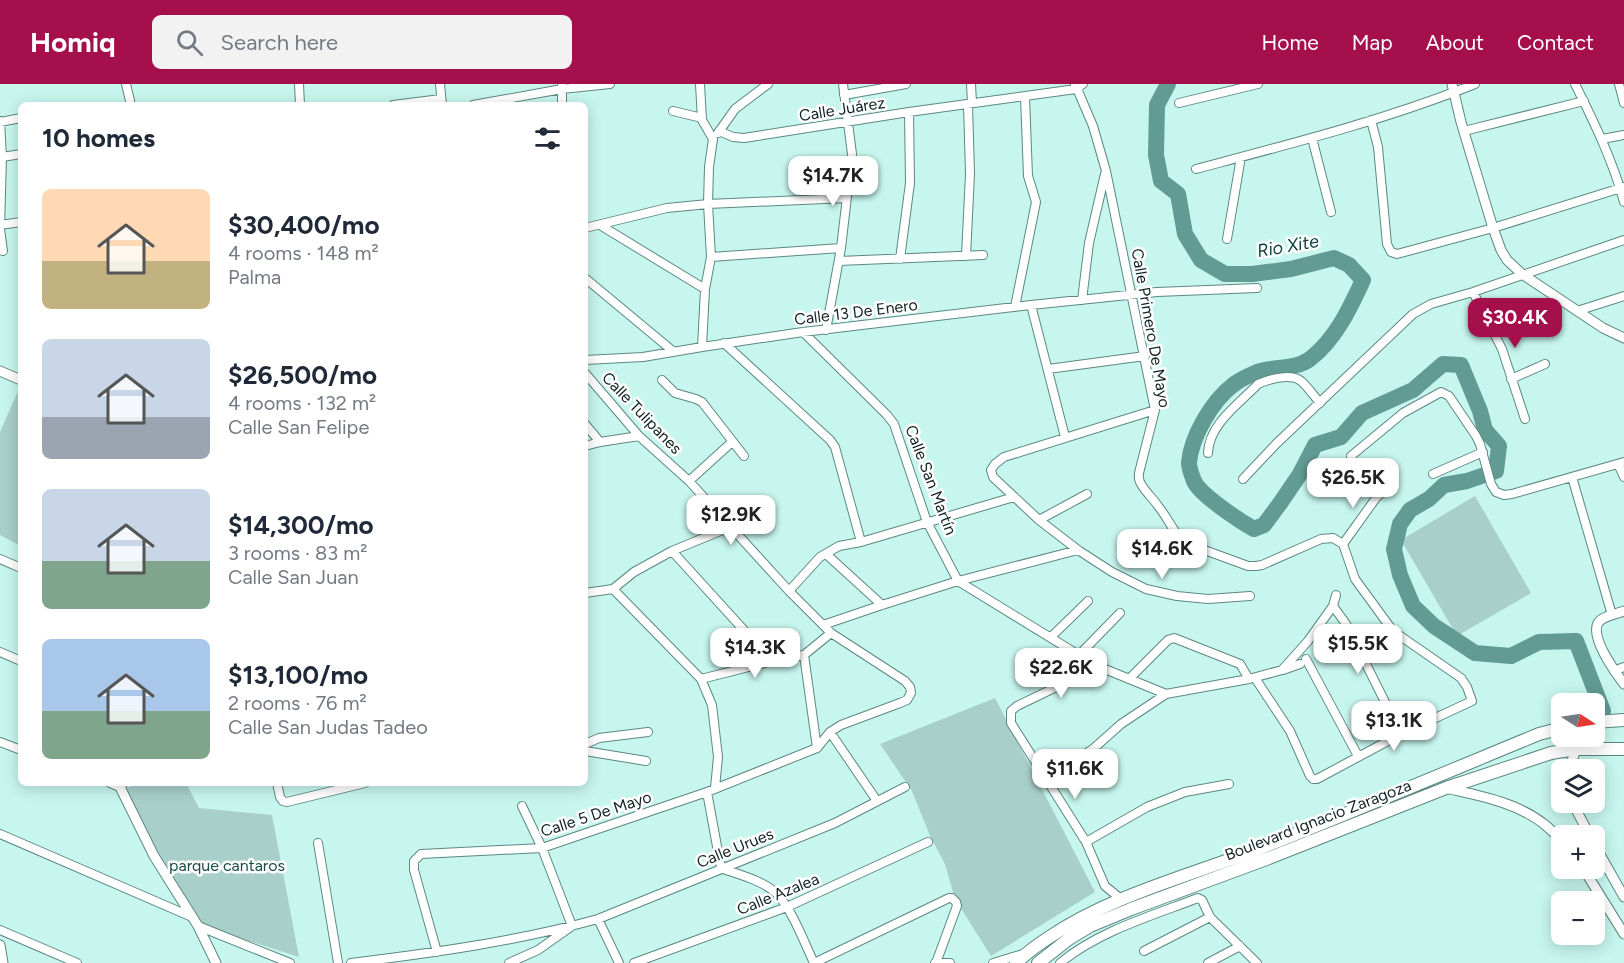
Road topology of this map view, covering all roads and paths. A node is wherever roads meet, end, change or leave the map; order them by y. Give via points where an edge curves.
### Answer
1 (126, 84) edge
2 (299, 84) edge
3 (440, 84) edge
4 (610, 84) edge
5 (700, 84) edge
6 (768, 84) edge
7 (843, 84) edge
8 (906, 84) edge
9 (971, 84) edge
10 (1258, 84) edge
11 (1475, 84) edge
12 (1575, 84) edge
13 (1619, 84) edge
14 (1078, 86) edge
15 (562, 87) edge
16 (1453, 88) edge
17 (844, 96) junction
18 (1025, 97) junction
19 (1584, 101) junction
20 (130, 102) edge
21 (300, 102) edge
22 (441, 102) edge
23 (488, 102) edge
24 (970, 103) junction
25 (1179, 103) dead end
26 (1624, 103) edge
27 (673, 111) dead end
28 (909, 112) junction
29 (18, 118) edge
30 (702, 118) junction
31 (1371, 120) junction
32 (0, 121) edge
33 (848, 121) junction
34 (719, 131) junction
35 (1464, 132) junction
36 (1624, 135) edge
37 (1311, 138) junction
38 (713, 139) junction
39 (1602, 139) junction
40 (18, 154) edge
41 (2, 157) junction
42 (1241, 157) junction
43 (1196, 169) dead end
44 (1106, 171) junction
45 (1622, 188) edge
46 (847, 198) junction
47 (1624, 202) edge
48 (708, 204) junction
49 (1331, 212) dead end
50 (18, 222) edge
51 (1, 225) edge
52 (600, 225) junction
53 (588, 227) edge
54 (1493, 228) junction
55 (1227, 239) dead end
56 (1624, 240) edge
57 (841, 248) junction
58 (3, 251) dead end
59 (983, 255) dead end
60 (966, 256) junction
61 (711, 257) junction
62 (900, 259) junction
63 (838, 261) junction
64 (1522, 274) junction
65 (588, 280) edge
66 (1257, 288) dead end
67 (705, 289) junction
68 (1473, 292) junction
69 (1132, 294) junction
70 (1624, 296) edge
71 (1082, 300) junction
72 (1031, 305) junction
73 (1016, 307) junction
74 (1577, 311) junction
75 (826, 330) junction
76 (803, 332) junction
77 (1624, 338) edge
78 (724, 343) junction
79 (702, 346) junction
80 (674, 352) junction
81 (1146, 356) junction
82 (588, 360) edge
83 (1545, 364) dead end
84 (1048, 369) junction
85 (0, 371) edge
86 (588, 376) edge
87 (18, 379) edge
88 (1511, 379) junction
89 (662, 380) dead end
90 (1320, 403) junction
91 (1155, 410) junction
92 (1525, 419) dead end
93 (588, 428) edge
94 (639, 436) junction
95 (1065, 437) junction
96 (732, 441) junction
97 (600, 442) junction
98 (588, 445) edge
99 (1483, 452) junction
100 (1208, 453) dead end
101 (744, 456) dead end
102 (1351, 456) dead end
103 (1621, 463) edge
104 (1433, 474) dead end
105 (1572, 477) junction
106 (1624, 477) edge
107 (1244, 479) dead end
108 (689, 481) junction
109 (1383, 491) dead end
110 (1087, 494) dead end
111 (1014, 497) junction
112 (1039, 520) junction
113 (927, 522) junction
114 (730, 526) junction
115 (861, 542) junction
116 (1343, 544) junction
117 (1078, 550) junction
118 (672, 551) junction
119 (826, 554) junction
120 (0, 558) edge
121 (18, 567) edge
122 (958, 581) junction
123 (613, 589) junction
124 (789, 591) junction
125 (588, 593) edge
126 (1336, 595) dead end
127 (1250, 596) dead end
128 (1088, 601) dead end
129 (882, 604) junction
130 (1333, 606) junction
131 (1624, 611) edge
132 (1120, 613) dead end
133 (1612, 615) junction
134 (823, 625) junction
135 (831, 633) junction
136 (1050, 637) junction
137 (0, 652) edge
138 (1079, 655) junction
139 (804, 656) junction
140 (18, 660) edge
141 (772, 661) junction
142 (1095, 665) junction
143 (1624, 668) edge
144 (1282, 670) junction
145 (1614, 671) junction
146 (1130, 678) junction
147 (701, 679) junction
148 (1252, 679) junction
149 (1624, 684) edge
150 (1166, 694) junction
151 (1624, 720) edge
152 (1605, 721) edge
153 (1551, 731) edge
154 (648, 732) dead end
155 (830, 732) junction
156 (1401, 734) junction
157 (0, 742) edge
158 (588, 743) edge
159 (817, 748) junction
160 (18, 749) edge
161 (1576, 749) junction
162 (1624, 749) edge
163 (588, 751) edge
164 (1358, 756) junction
165 (1573, 759) edge
166 (646, 761) dead end
167 (1047, 778) junction
168 (1229, 784) dead end
169 (121, 786) edge
170 (278, 786) edge
171 (353, 786) edge
172 (905, 787) dead end
173 (1446, 788) junction
174 (711, 790) junction
175 (877, 801) junction
176 (522, 806) dead end
177 (1551, 830) edge
178 (0, 834) edge
179 (928, 842) dead end
180 (1086, 842) junction
181 (318, 843) dead end
182 (542, 848) junction
183 (1605, 863) edge
184 (721, 868) junction
185 (1589, 879) edge
186 (1624, 897) edge
187 (1121, 899) junction
188 (787, 907) junction
189 (192, 917) junction
190 (1210, 917) junction
191 (598, 919) junction
192 (198, 926) junction
193 (572, 926) junction
194 (0, 930) edge
195 (1624, 934) edge
196 (0, 945) edge
197 (1240, 946) junction
198 (1143, 951) dead end
199 (437, 952) junction
200 (1025, 953) junction
201 (3, 963) edge
202 (77, 963) edge
203 (216, 963) edge
204 (290, 963) edge
205 (338, 963) edge
206 (351, 963) edge
207 (509, 963) edge
208 (619, 963) edge
209 (634, 963) edge
210 (814, 963) edge
211 (936, 963) edge
212 (950, 963) edge
213 (993, 963) edge
214 (1016, 963) edge
215 (1038, 963) edge
216 (1059, 963) edge
217 (1208, 963) edge
218 (1257, 963) edge

1 - 20 street
2 - 21 street
3 - 22 street
4 - 15 street
5 - 30 street
6 - 34 street via 735,109
7 - 17 street
8 - 17 street
9 - 24 street
10 - 25 street
11 - 16 street
12 - 19 street
13 - 26 street
14 - 18 street, Calle Juárez
14 - 44 street, Calle Primero De Mayo
15 - 23 street
16 - 31 street
16 - 35 street
17 - 33 street
18 - 24 street, Calle Juárez
18 - 73 street via 1028,176 1036,201
19 - 35 street
19 - 39 street
24 - 28 street, Calle Juárez
24 - 60 street
27 - 30 street
28 - 33 street, Calle Juárez
28 - 62 street via 910,183
29 - 32 street
30 - 38 street
31 - 37 street
31 - 54 street via 1391,252 1397,254
32 - 41 street
33 - 34 street, Calle Juárez via 744,138
33 - 46 street via 852,154
34 - 38 street
35 - 54 street
36 - 39 street
37 - 42 street
37 - 49 street
38 - 48 street
39 - 45 street
40 - 41 street
41 - 51 street
42 - 43 street
42 - 55 street
44 - 69 street, Calle Primero De Mayo
44 - 71 street via 1089,243
45 - 47 street
45 - 54 street
46 - 48 street
46 - 57 street
48 - 52 street via 658,210
48 - 61 street
50 - 51 street
51 - 58 street
52 - 53 street
52 - 67 street
54 - 64 street via 1507,260
56 - 64 street
57 - 61 street
57 - 63 street
59 - 60 street
60 - 62 street
61 - 67 street
62 - 63 street
63 - 75 street
64 - 68 street
64 - 74 street
65 - 80 street
66 - 69 street, Calle 13 De Enero
67 - 79 street
68 - 88 street via 1502,349
68 - 90 street via 1431,304 1413,314
69 - 71 street, Calle 13 De Enero
69 - 81 street, Calle Primero De Mayo
70 - 74 street
71 - 72 street, Calle 13 De Enero
72 - 73 street, Calle 13 De Enero
72 - 84 street
73 - 75 street, Calle 13 De Enero
74 - 77 street
75 - 76 street, Calle 13 De Enero
76 - 78 street, Calle 13 De Enero
76 - 113 street, Calle San Martín via 894,424
78 - 79 street, Calle 13 De Enero
78 - 115 street via 835,447
79 - 80 street, Calle 13 De Enero
80 - 82 street, Calle 13 De Enero
81 - 84 street
81 - 91 street, Calle Primero De Mayo
83 - 88 street
84 - 95 street
85 - 87 street
86 - 94 street, Calle Tulipanes
88 - 92 street
89 - 96 street via 675,393 702,402
90 - 100 street via 1299,379 1258,384 1221,421 1209,441
90 - 107 street
91 - 95 street
91 - 116 street, Calle Primero De Mayo via 1139,478 1181,540 1248,566 1262,565 1322,539 1333,538
93 - 97 street
94 - 97 street
94 - 108 street, Calle Tulipanes
95 - 111 street via 1004,457 995,464 991,470 993,477
96 - 101 street
96 - 108 street
97 - 98 street
99 - 102 street via 1471,427 1449,396 1441,392 1403,413
99 - 104 street
99 - 105 street via 1491,484 1504,495
103 - 105 street
103 - 106 street
105 - 133 street
108 - 114 street, Calle Tulipanes
109 - 116 street
110 - 112 street
111 - 112 street
111 - 113 street
112 - 117 street
113 - 115 street
113 - 122 street, Calle San Martín
114 - 118 street
114 - 124 street, Calle Tulipanes
115 - 119 street via 839,546
116 - 156 street via 1355,579 1393,631 1461,678 1472,701
117 - 122 street
117 - 127 street via 1146,589 1208,599
118 - 123 street
118 - 141 street
119 - 124 street
119 - 129 street
120 - 121 street
122 - 129 street
122 - 136 street
123 - 125 street
123 - 147 street
124 - 134 street, Calle Tulipanes
126 - 130 street
128 - 136 street
129 - 134 street
130 - 144 street
130 - 156 street via 1346,624
131 - 133 street
132 - 138 street
133 - 145 street via 1602,619 1597,630
134 - 135 street, Calle Tulipanes
135 - 139 street
135 - 155 street, Calle Tulipanes via 905,681 911,693 907,700 841,724
136 - 138 street
137 - 140 street
138 - 142 street
139 - 141 street
139 - 159 street
141 - 147 street
142 - 146 street
142 - 167 street via 1011,711 1011,723
143 - 145 street
144 - 148 street
144 - 164 street via 1303,662
145 - 149 street
146 - 148 street via 1174,638 1240,664
146 - 150 street
147 - 174 street via 712,705 718,757
148 - 150 street
148 - 164 street via 1290,731 1313,779
150 - 167 street
151 - 152 main road
153 - 187 main road, Boulevard Ignacio Zaragoza via 1260,848
154 - 158 street
155 - 159 street, Calle 5 De Mayo
155 - 175 street
156 - 164 street
157 - 160 street
159 - 174 street, Calle 5 De Mayo
161 - 162 main road, Boulevard Ignacio Zaragoza
161 - 165 street
161 - 173 main road, Boulevard Ignacio Zaragoza via 1532,758
163 - 166 street
167 - 180 street
168 - 180 street via 1185,792 1147,807
169 - 189 street via 154,856
170 - 171 street via 282,801 287,802
172 - 175 street, Calle Urues
173 - 177 street via 1520,809
173 - 215 main road, Boulevard Ignacio Zaragoza via 1131,909 1070,938
174 - 182 street, Calle 5 De Mayo
174 - 184 street
175 - 184 street, Calle Urues via 835,823
176 - 182 street
178 - 189 street
179 - 188 street, Calle Azalea
180 - 187 street via 1104,886
181 - 205 street
182 - 193 street
182 - 199 street, Calle 5 De Mayo via 421,854 414,861 414,870
183 - 186 street
184 - 188 street via 760,882
184 - 191 street, Calle Urues
185 - 195 street
187 - 200 main road, Boulevard Ignacio Zaragoza via 1059,930
188 - 209 street, Calle Azalea
188 - 210 street
189 - 192 street
190 - 197 street
190 - 198 street
190 - 216 street via 1200,898 1117,928
191 - 193 street, Calle Urues
191 - 208 street
192 - 203 street
192 - 204 street
193 - 199 street, Calle Urues
193 - 207 street, Calle Urues via 538,950
194 - 202 street
196 - 201 street
197 - 217 street
197 - 218 street
199 - 206 street, Calle Urues
200 - 213 street
200 - 214 main road, Boulevard Ignacio Zaragoza
210 - 211 street via 952,897 957,906
211 - 212 street

